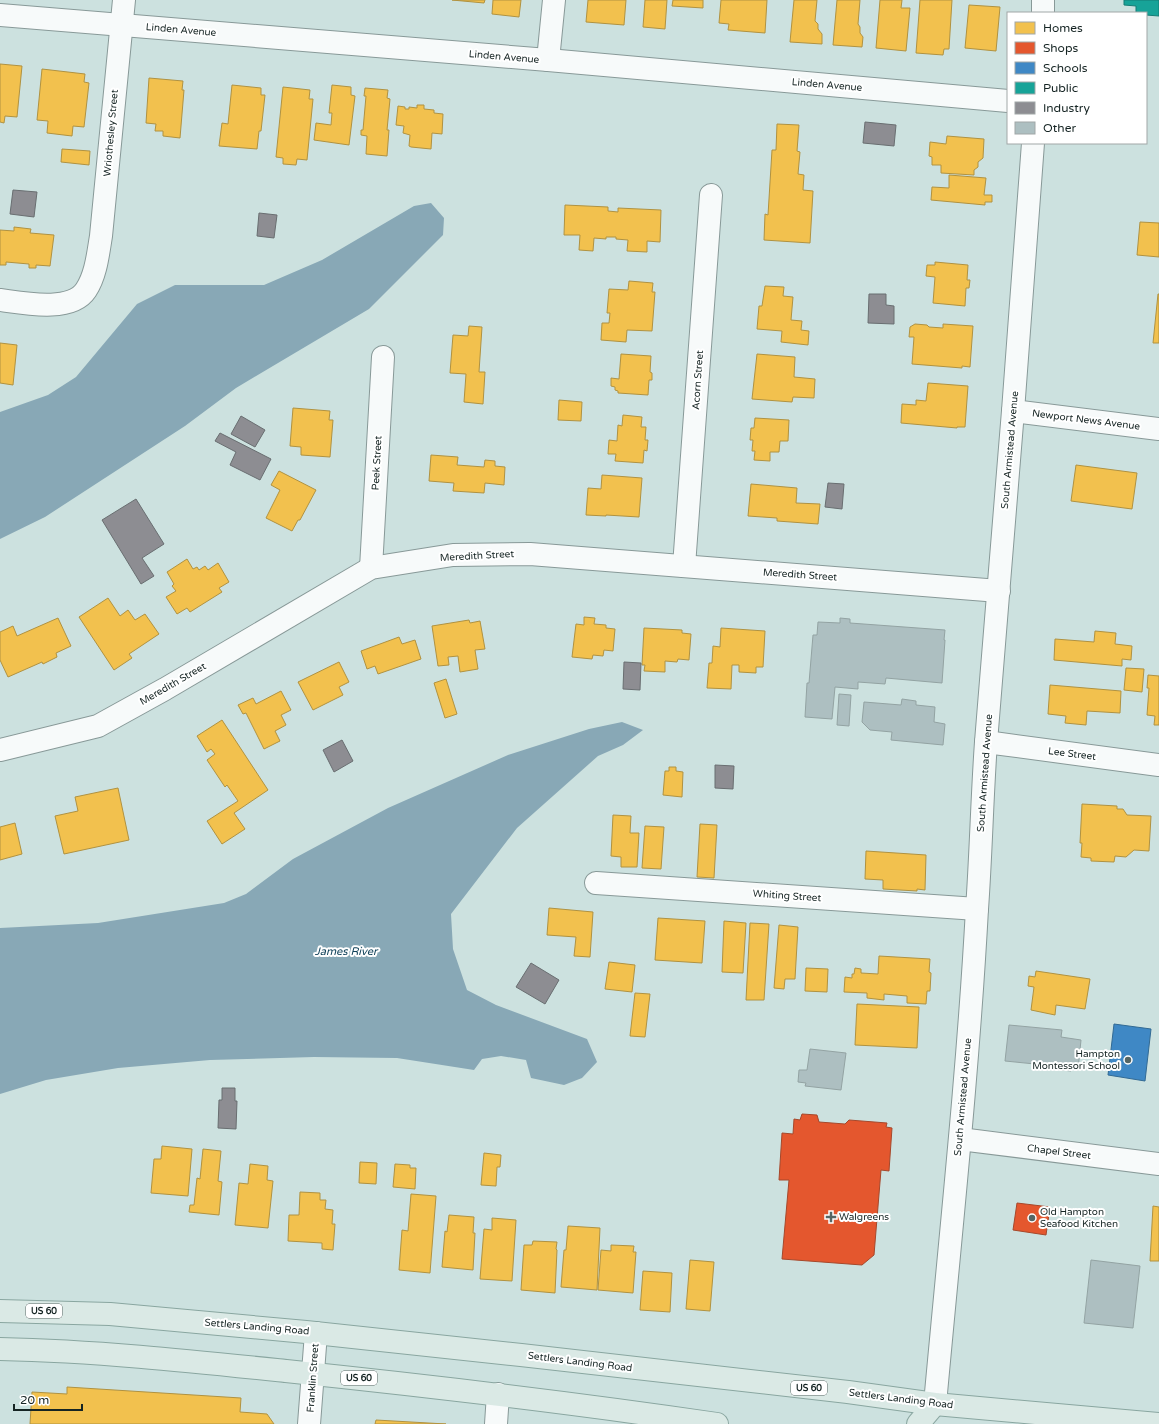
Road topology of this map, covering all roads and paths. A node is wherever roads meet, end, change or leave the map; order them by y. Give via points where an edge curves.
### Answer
1 (124, 0) edge
2 (554, 0) edge
3 (1044, 0) edge
4 (1043, 12) edge
5 (0, 15) edge
6 (121, 25) junction
7 (548, 60) junction
8 (1007, 100) edge
9 (1033, 144) edge
10 (711, 195) dead end
11 (0, 300) edge
12 (383, 357) dead end
13 (1013, 411) junction
14 (1159, 429) edge
15 (684, 566) junction
16 (371, 568) junction
17 (999, 591) junction
18 (986, 742) junction
19 (0, 750) edge
20 (1159, 765) edge
21 (596, 883) dead end
22 (977, 909) junction
23 (960, 1139) junction
24 (1159, 1164) edge
25 (0, 1311) edge
26 (316, 1333) junction
27 (0, 1349) edge
28 (313, 1374) junction
29 (498, 1394) junction
30 (936, 1414) edge
31 (309, 1424) edge
32 (496, 1424) edge
33 (717, 1424) edge
34 (918, 1424) edge
35 (1158, 1424) edge

1 - 6 street, Wriothesley Street
2 - 7 street
3 - 4 street
5 - 6 street, Linden Avenue
6 - 7 street, Linden Avenue
6 - 11 street, Wriothesley Street via 101,236 90,284 85,292 69,302 58,304
7 - 8 street, Linden Avenue
9 - 13 street, South Armistead Avenue
10 - 15 street, Acorn Street
12 - 16 street, Peek Street
13 - 14 street, Newport News Avenue
13 - 17 street, South Armistead Avenue
15 - 16 street, Meredith Street via 530,554 453,556
15 - 17 street, Meredith Street
16 - 19 street, Meredith Street via 98,726
17 - 18 street, South Armistead Avenue
18 - 20 street, Lee Street
18 - 22 street, South Armistead Avenue
21 - 22 street, Whiting Street
22 - 23 street, South Armistead Avenue
23 - 24 street, Chapel Street
23 - 30 street, South Armistead Avenue
25 - 26 main road, Settlers Landing Road / US 60 via 110,1314
26 - 28 street, Franklin Street
26 - 30 main road, Settlers Landing Road / US 60 via 848,1392
27 - 28 main road, US 60 via 133,1356
28 - 29 main road, US 60
28 - 31 street, Franklin Street
29 - 32 street
29 - 33 main road, US 60
30 - 34 main road
30 - 35 main road, Settlers Landing Road / US 60

